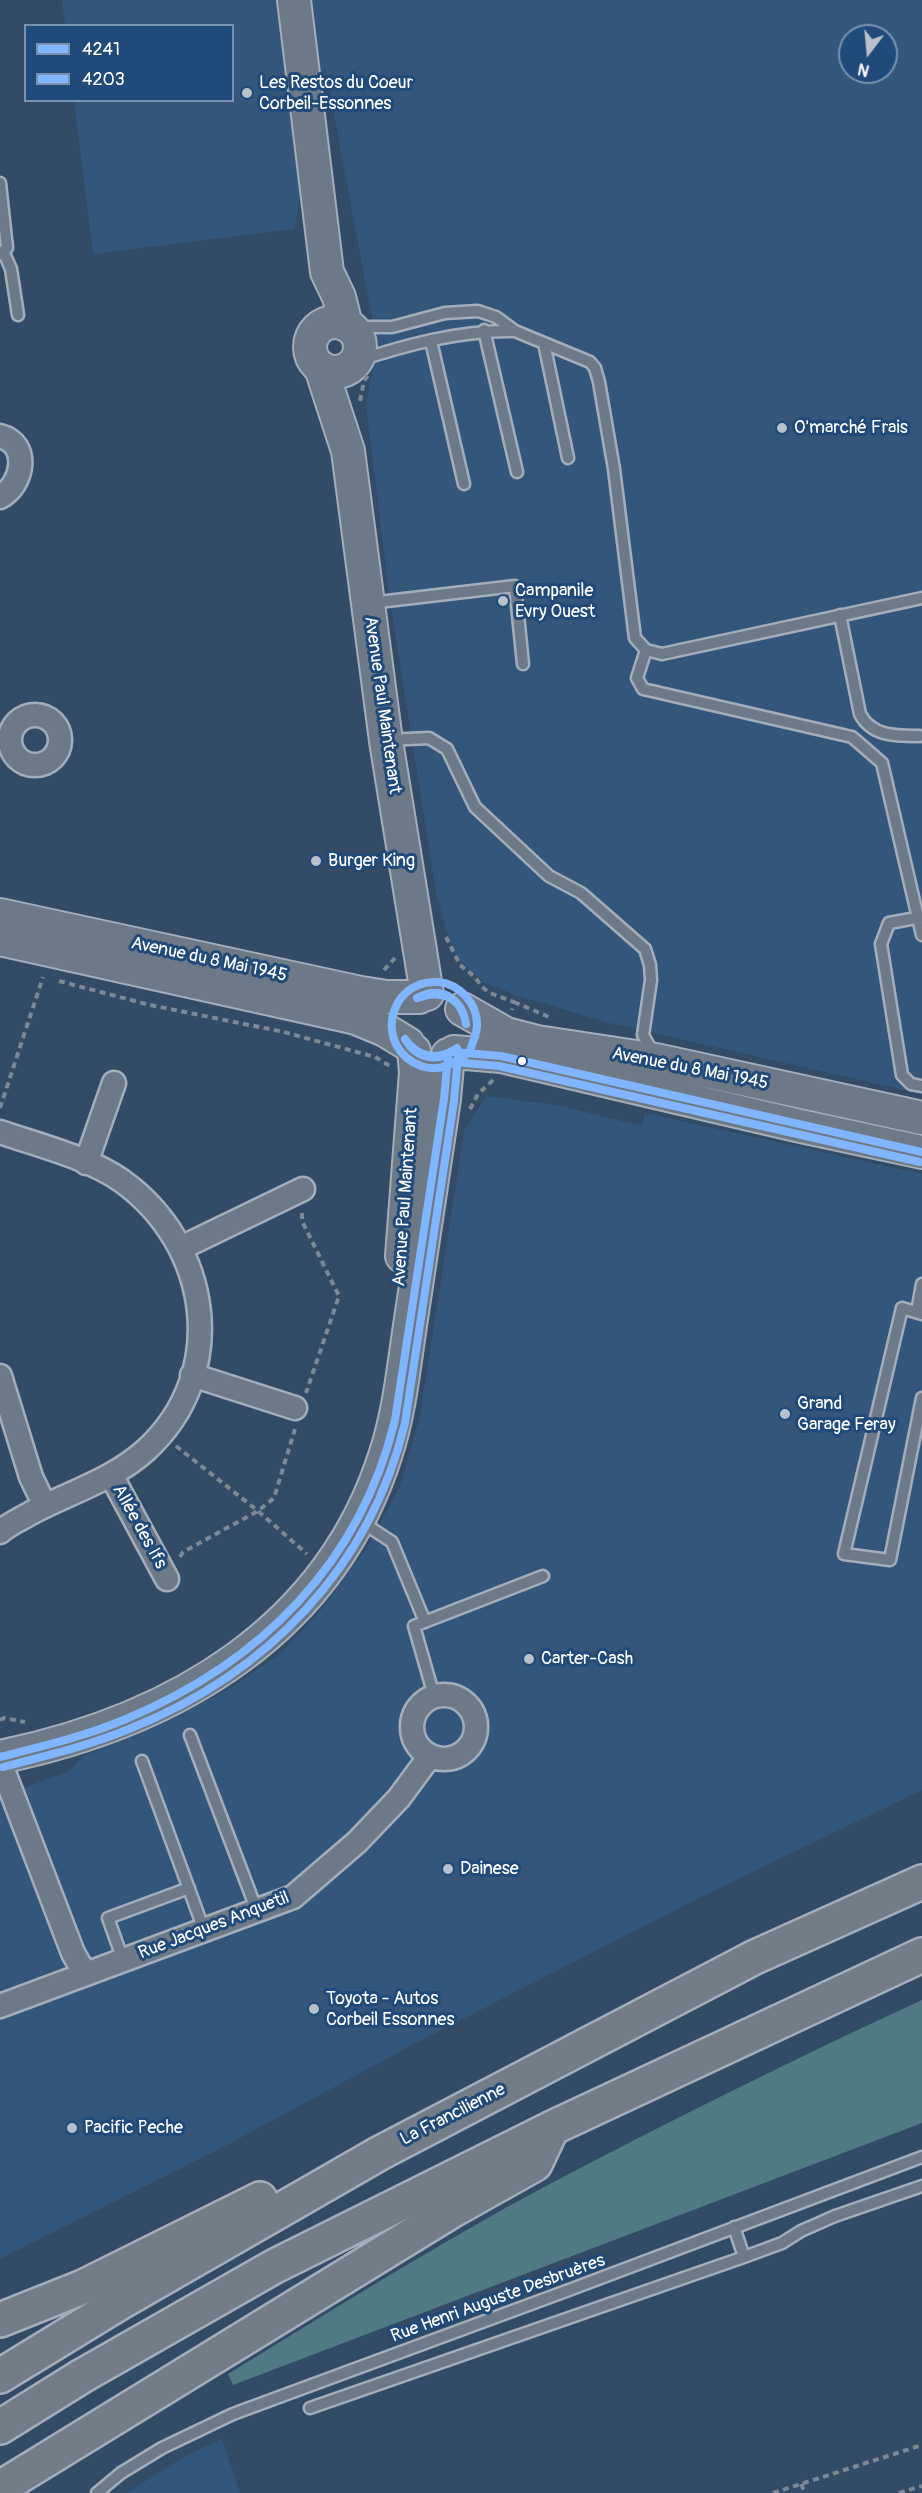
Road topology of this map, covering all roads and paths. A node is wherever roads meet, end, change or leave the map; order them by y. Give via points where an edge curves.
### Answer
1 (294, 0) edge
2 (0, 183) edge
3 (2, 253) edge
4 (18, 315) dead end
5 (339, 326) junction
6 (484, 330) junction
7 (515, 331) junction
8 (431, 341) junction
9 (544, 343) junction
10 (396, 350) junction
11 (342, 365) junction
12 (359, 404) dead end
13 (0, 436) edge
14 (568, 458) dead end
15 (517, 472) dead end
16 (464, 484) dead end
17 (0, 497) edge
18 (922, 598) edge
19 (367, 603) junction
20 (840, 615) junction
21 (646, 650) junction
22 (523, 664) dead end
23 (920, 736) dead end
24 (386, 741) junction
25 (0, 915) edge
26 (922, 916) edge
27 (445, 934) dead end
28 (922, 935) edge
29 (0, 939) edge
30 (32, 974) dead end
31 (44, 977) junction
32 (423, 995) junction
33 (462, 1009) junction
34 (274, 1024) dead end
35 (284, 1032) junction
36 (504, 1045) junction
37 (411, 1047) junction
38 (451, 1053) junction
39 (656, 1060) junction
40 (734, 1077) junction
41 (114, 1083) dead end
42 (922, 1086) edge
43 (414, 1093) junction
44 (462, 1105) junction
45 (0, 1108) edge
46 (922, 1118) edge
47 (922, 1131) edge
48 (0, 1132) edge
49 (922, 1152) edge
50 (86, 1163) junction
51 (303, 1189) dead end
52 (181, 1248) junction
53 (922, 1284) edge
54 (920, 1313) edge
55 (0, 1376) edge
56 (192, 1376) junction
57 (922, 1398) edge
58 (295, 1408) dead end
59 (162, 1434) junction
60 (111, 1475) junction
61 (45, 1506) junction
62 (358, 1521) junction
63 (0, 1532) edge
64 (314, 1560) junction
65 (543, 1576) dead end
66 (167, 1578) dead end
67 (425, 1622) junction
68 (434, 1696) junction
69 (190, 1735) dead end
70 (0, 1756) edge
71 (430, 1756) junction
72 (142, 1761) dead end
73 (0, 1762) edge
74 (922, 1882) edge
75 (189, 1888) junction
76 (257, 1911) junction
77 (204, 1930) junction
78 (922, 1955) edge
79 (123, 1960) junction
80 (85, 1974) junction
81 (0, 2006) edge
82 (476, 2103) junction
83 (552, 2128) junction
84 (922, 2157) edge
85 (922, 2186) edge
86 (734, 2227) junction
87 (744, 2258) junction
88 (0, 2320) edge
89 (0, 2376) edge
90 (310, 2408) dead end
91 (120, 2414) junction
92 (0, 2427) edge
93 (922, 2445) edge
94 (801, 2484) junction
95 (922, 2486) edge
96 (0, 2488) edge
97 (33, 2493) edge
98 (97, 2493) edge
99 (773, 2493) edge
100 (805, 2493) edge
101 (899, 2493) edge

1 - 5 street via 327,272 320,299
2 - 3 lane via 7,248
3 - 4 lane via 11,269
5 - 7 lane via 392,327 445,313 478,311 496,317
5 - 11 street via 359,339 358,355
5 - 11 street via 314,332 310,348 315,362
6 - 7 lane
6 - 8 lane
6 - 15 lane
7 - 9 lane
8 - 10 lane
8 - 16 lane
9 - 14 lane
9 - 21 lane via 583,358 595,368 614,470 635,638
10 - 11 lane
10 - 12 path via 397,363 376,369 364,381
11 - 19 street, Avenue Paul Maintenant via 352,405 348,451
13 - 17 street via 17,449 22,464 10,491
18 - 20 lane
19 - 22 lane via 515,586
19 - 24 street, Avenue Paul Maintenant
20 - 21 lane via 662,654
20 - 23 lane via 865,723 889,736
21 - 28 lane via 638,678 643,689 852,737 882,763
24 - 32 street, Avenue Paul Maintenant
24 - 39 lane via 429,738 447,748 475,807 549,876 581,893 645,949 651,980 643,1035
25 - 32 street, Avenue du 8 Mai 1945 via 361,993 387,997
26 - 42 lane via 889,923 881,944 902,1075 911,1084
27 - 36 path via 460,965 490,993 514,1002
29 - 37 street, Avenue du 8 Mai 1945 via 356,1018
30 - 31 path
31 - 35 path via 150,1005
31 - 45 path
32 - 33 street, Avenue du 8 Mai 1945 via 447,996
32 - 37 street via 403,1018 402,1027
33 - 36 street, Avenue du 8 Mai 1945
33 - 38 street via 467,1027 460,1045
34 - 35 path
35 - 43 path via 375,1057 391,1067 400,1085
36 - 38 street, Avenue du 8 Mai 1945
36 - 39 street, Avenue du 8 Mai 1945 via 566,1048
36 - 44 path via 496,1078
36 - 49 street, Avenue du 8 Mai 1945 via 785,1123
37 - 38 street, Avenue du 8 Mai 1945 via 430,1058
37 - 43 street, Avenue Paul Maintenant via 416,1072
38 - 44 street, Avenue Paul Maintenant
39 - 40 street, Avenue du 8 Mai 1945
40 - 46 street, Avenue du 8 Mai 1945
40 - 47 street
41 - 50 street
43 - 64 street, Avenue Paul Maintenant via 384,1414 363,1481 347,1513
44 - 62 street, Avenue Paul Maintenant via 395,1418 374,1487
48 - 50 street
50 - 52 street via 120,1179 141,1196 161,1216
51 - 52 street
52 - 56 street via 194,1277 199,1302 200,1326
53 - 54 lane
54 - 57 lane via 902,1308 844,1554 890,1560
55 - 61 street via 28,1467
56 - 58 street
56 - 59 street via 176,1415
59 - 60 street
59 - 64 path
60 - 61 street
60 - 66 street, Allée des Ifs
61 - 63 street
62 - 67 lane via 392,1542
62 - 70 street, Avenue Paul Maintenant via 326,1570 288,1617 228,1666 179,1696 142,1712 35,1750
64 - 70 street, Avenue Paul Maintenant via 275,1606 227,1648 198,1667 131,1699 30,1736
65 - 67 lane
67 - 68 lane via 414,1626
68 - 71 street via 422,1702 411,1725 413,1738
68 - 71 street via 459,1697 475,1716 477,1729 474,1741 459,1756
69 - 76 lane
71 - 76 street, Rue Jacques Anquetil via 399,1798 357,1842 293,1897
72 - 75 lane
73 - 80 street via 73,1953
74 - 82 highway, La Francilienne via 755,1957
75 - 77 lane
75 - 79 lane via 108,1918
76 - 77 street, Rue Jacques Anquetil
77 - 79 street, Rue Jacques Anquetil
78 - 83 highway
79 - 80 street, Rue Jacques Anquetil
80 - 81 street, Rue Jacques Anquetil
82 - 88 highway via 439,2105 83,2287
82 - 89 highway, La Francilienne via 380,2153
83 - 91 highway via 535,2164
83 - 92 highway via 275,2266
84 - 86 lane, Rue Henri Auguste Desbruères
85 - 87 lane via 835,2216
86 - 87 lane
86 - 98 lane, Rue Henri Auguste Desbruères via 233,2414 162,2448
87 - 90 lane
91 - 96 highway
91 - 97 highway via 111,2435
93 - 94 path
94 - 99 path
94 - 100 path
95 - 101 path

